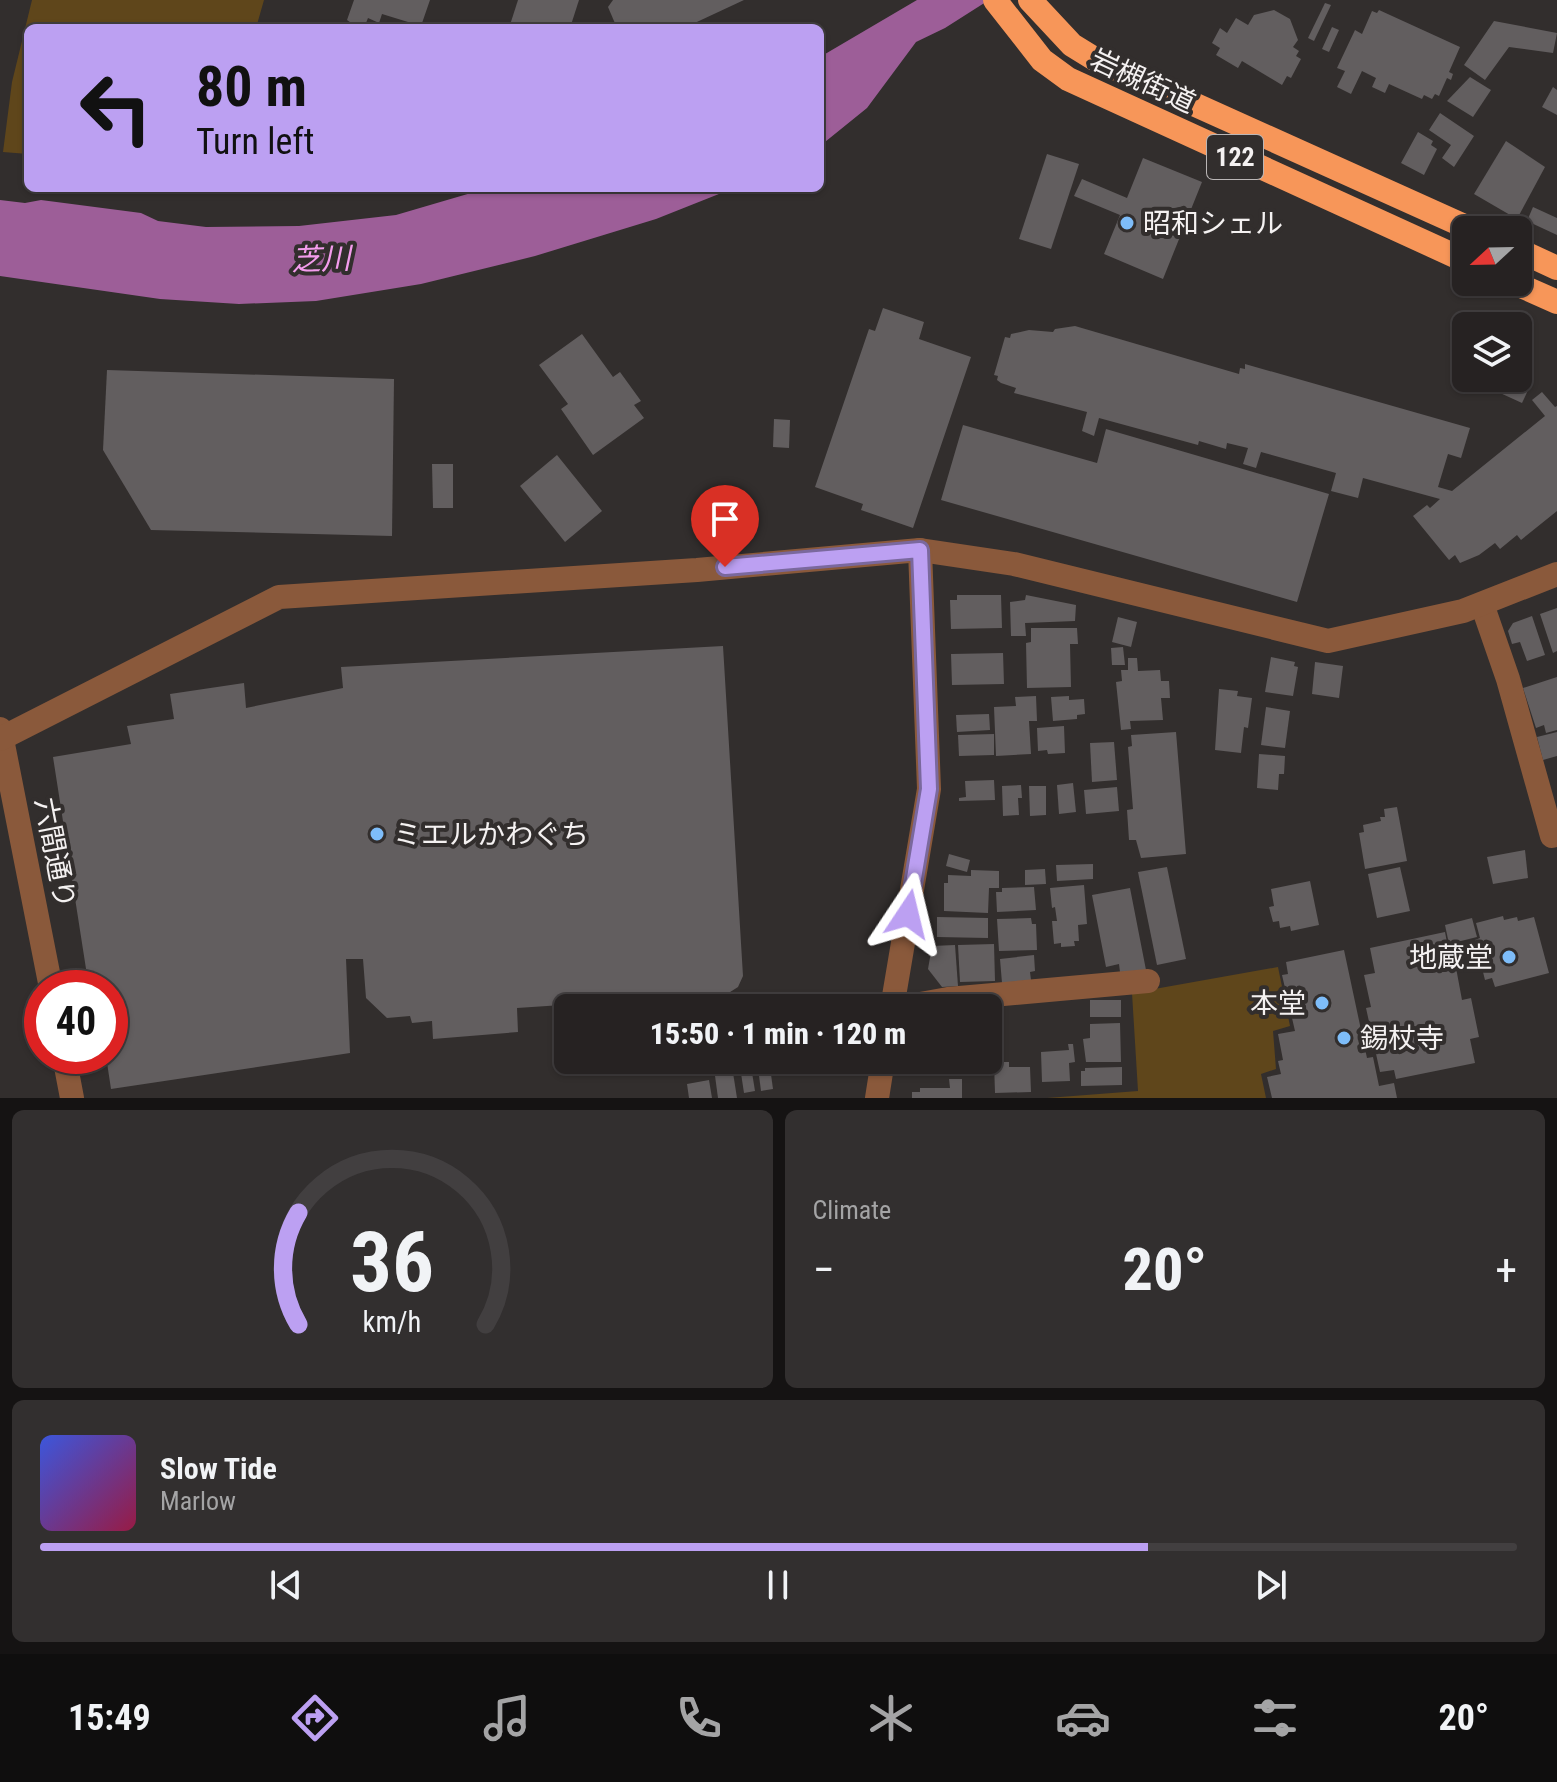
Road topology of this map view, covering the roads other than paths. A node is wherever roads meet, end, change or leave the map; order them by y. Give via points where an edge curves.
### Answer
1 (995, 0) edge
2 (1036, 7) edge
3 (1452, 221) edge
4 (1452, 255) edge
5 (1532, 256) edge
6 (1557, 268) edge
7 (1532, 291) edge
8 (1557, 302) edge
9 (920, 550) junction
10 (1557, 574) edge
11 (1482, 604) junction
12 (1, 736) edge
13 (1552, 836) dead end
14 (47, 970) edge
15 (1148, 981) dead end
16 (894, 994) edge
17 (1002, 994) edge
18 (67, 1074) edge
19 (881, 1074) edge
20 (72, 1098) edge
21 (877, 1098) edge

1 - 4 highway, 岩槻街道 / 122 via 1042,60 1068,79
2 - 3 highway, 岩槻街道 / 122 via 1072,45 1098,61
5 - 6 highway
7 - 8 highway
9 - 11 street via 1014,564 1328,641
9 - 12 street via 279,597
9 - 16 street via 929,789
10 - 11 street
11 - 13 street
12 - 14 street, 六間通り
15 - 17 street
18 - 20 street
19 - 21 street

